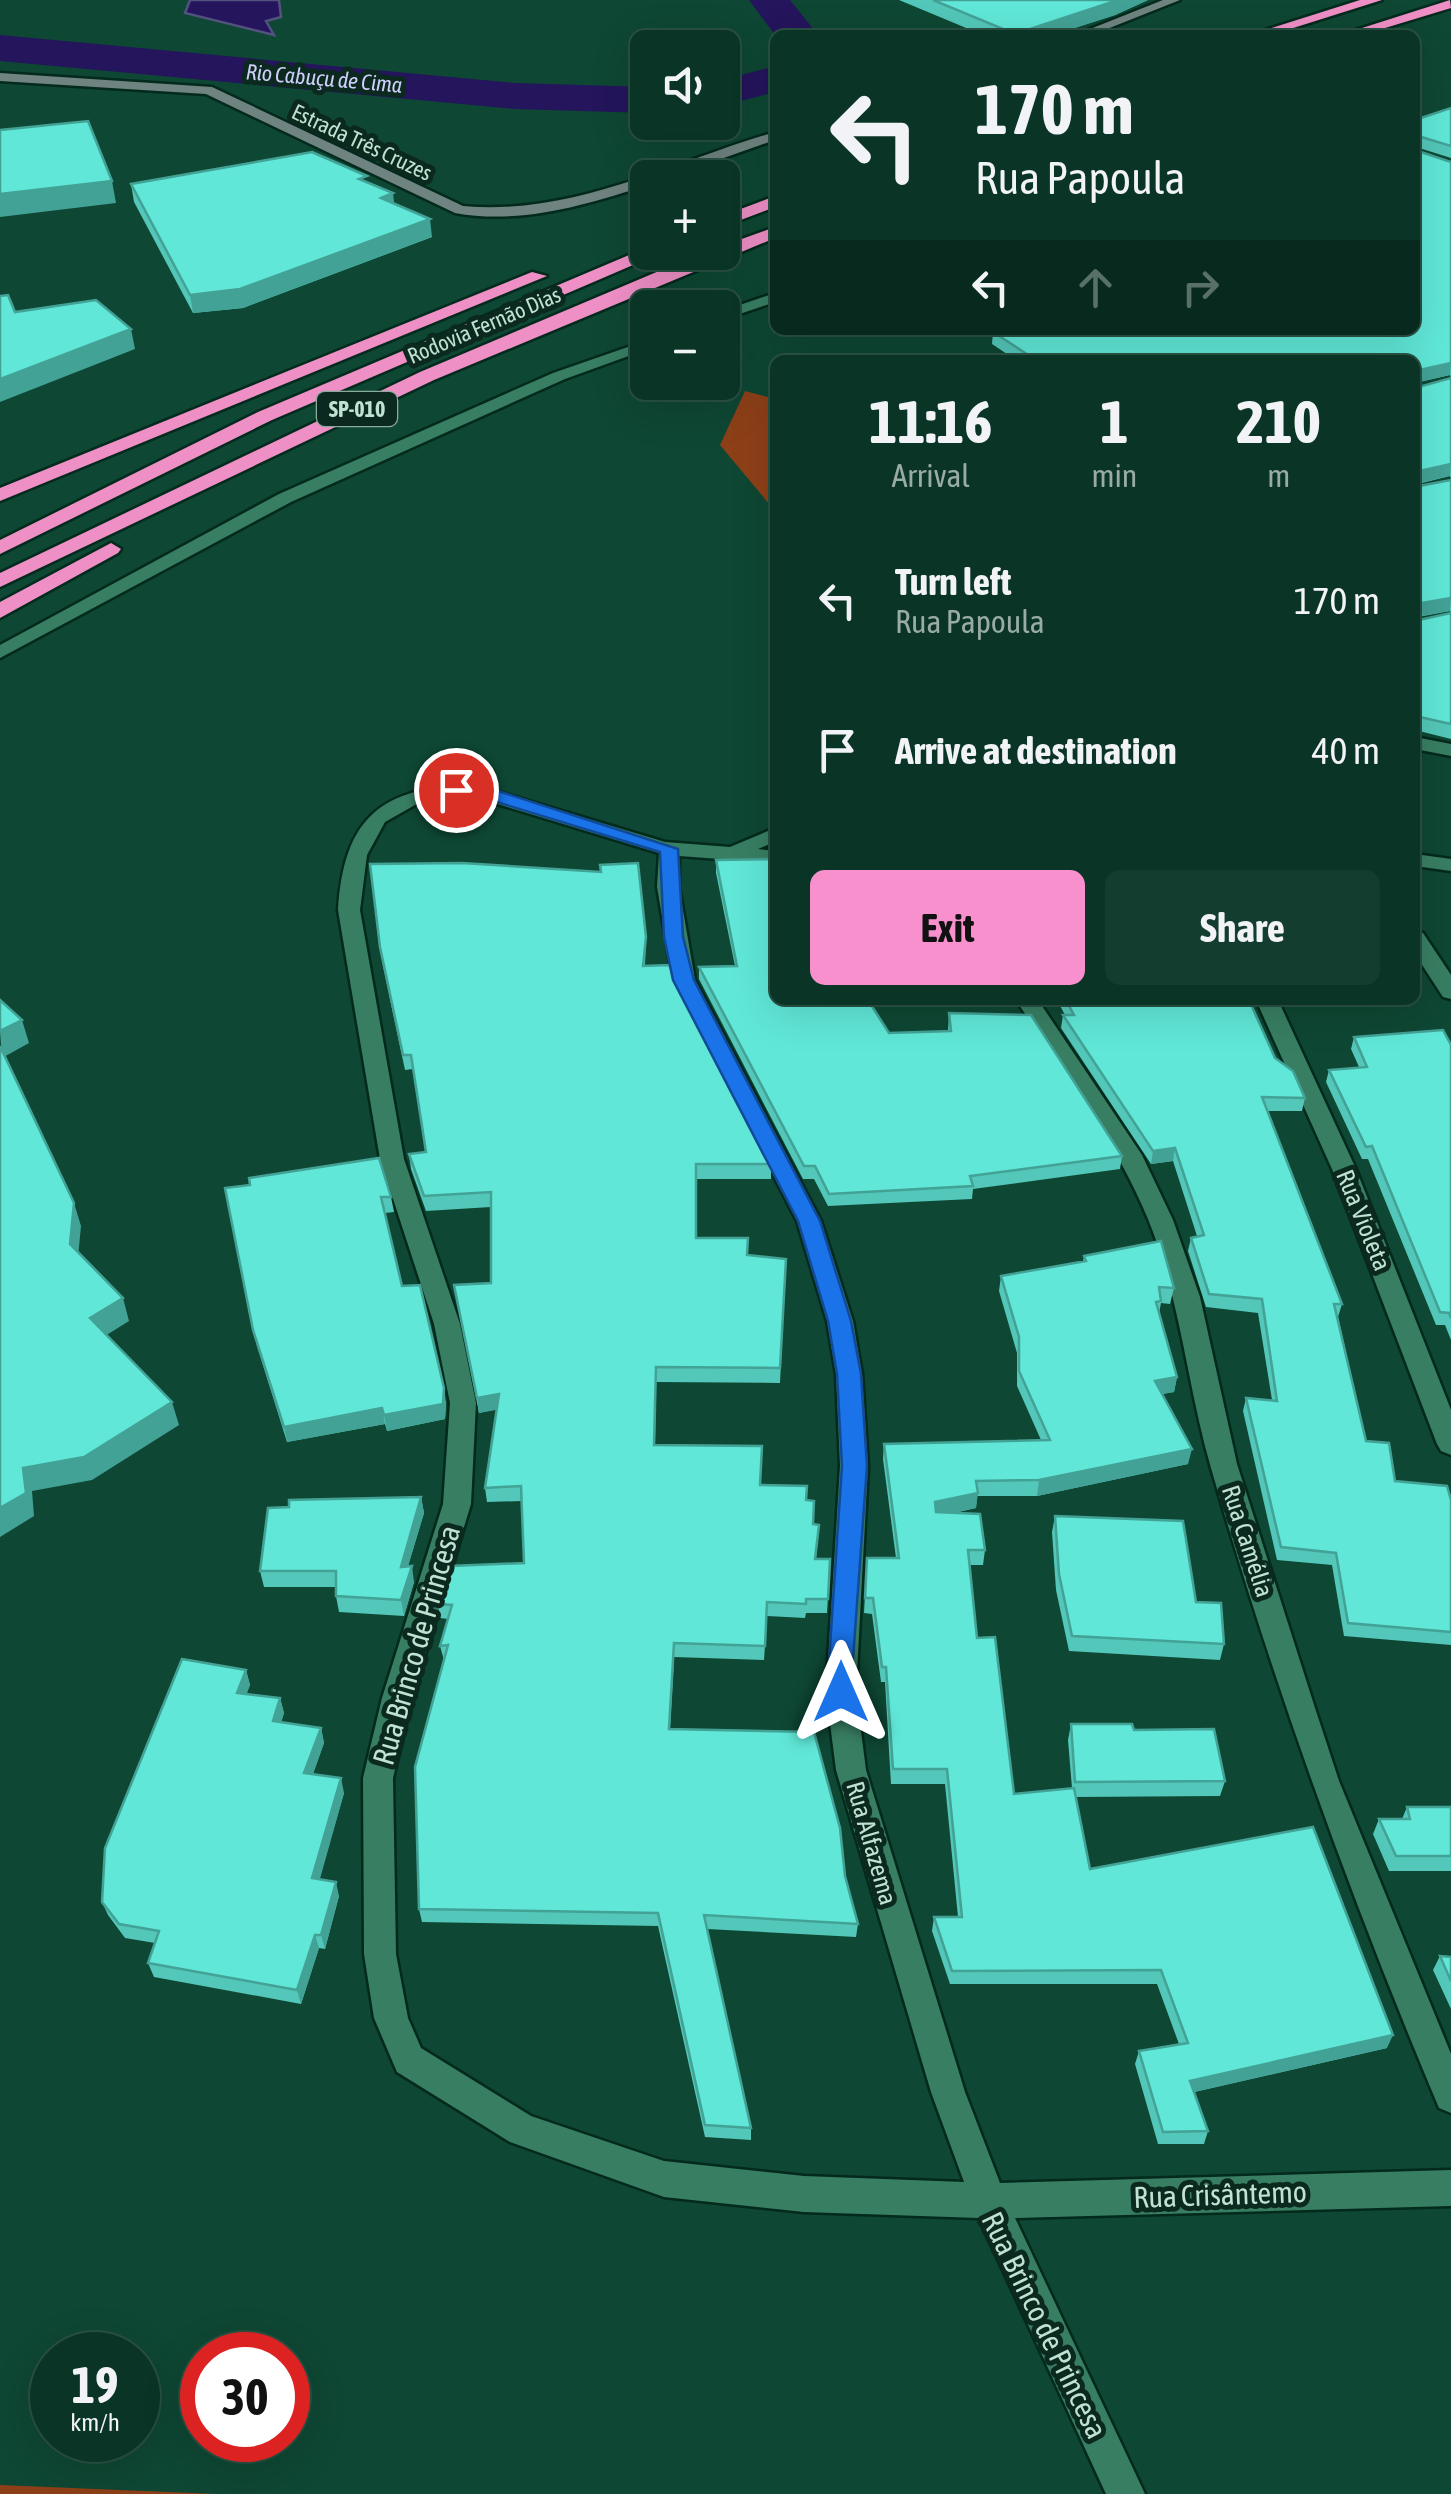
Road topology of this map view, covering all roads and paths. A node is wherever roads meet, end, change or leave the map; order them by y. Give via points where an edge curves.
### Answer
1 (1174, 0) edge
2 (1375, 0) edge
3 (1451, 4) edge
4 (1094, 30) edge
5 (1273, 30) edge
6 (1364, 30) edge
7 (0, 77) edge
8 (770, 138) edge
9 (704, 160) edge
10 (630, 184) edge
11 (770, 188) edge
12 (740, 199) edge
13 (770, 202) edge
14 (740, 215) edge
15 (770, 234) edge
16 (630, 240) edge
17 (740, 245) edge
18 (630, 260) edge
19 (678, 270) edge
20 (770, 299) edge
21 (740, 310) edge
22 (630, 350) edge
23 (448, 367) junction
24 (0, 495) edge
25 (0, 548) edge
26 (0, 582) edge
27 (0, 611) edge
28 (0, 652) edge
29 (1420, 744) edge
30 (1451, 750) edge
31 (770, 836) edge
32 (669, 849) junction
33 (730, 855) junction
34 (770, 857) edge
35 (1420, 861) edge
36 (1451, 865) edge
37 (1420, 946) edge
38 (1451, 992) edge
39 (1030, 1005) edge
40 (1269, 1005) edge
41 (1451, 1444) edge
42 (1451, 2096) edge
43 (1451, 2188) edge
44 (989, 2201) junction
45 (1126, 2494) edge

1 - 4 main road
2 - 5 highway
3 - 6 highway
7 - 10 main road, Estrada Três Cruzes via 208,90 460,210 502,216 544,211
8 - 9 main road, Estrada Três Cruzes
11 - 12 highway
13 - 14 highway
15 - 17 highway, Rodovia Fernão Dias / SP-010
16 - 24 highway
18 - 25 highway, Rodovia Fernão Dias / SP-010 via 265,416
19 - 23 highway, Rodovia Fernão Dias / SP-010
20 - 21 street
22 - 28 street via 285,498
23 - 26 highway, Rodovia Fernão Dias / SP-010
23 - 27 highway
29 - 30 street
31 - 33 street
32 - 33 street
32 - 44 street, Rua Alfazema via 670,904 684,980 809,1221 832,1288 853,1423 840,1640 851,1770 948,2092
32 - 44 street, Rua Brinco de Princesa via 472,790 442,791 395,804 368,824 349,884 392,1160 446,1324 463,1402 457,1504 378,1778 380,1954 399,2043 408,2060 522,2130 664,2179 804,2194
33 - 34 street
35 - 36 street
37 - 38 street
39 - 42 street, Rua Camélia via 1133,1161 1162,1220 1187,1297 1223,1464 1324,1781
40 - 41 street, Rua Violeta via 1344,1168
43 - 44 street, Rua Crisântemo
44 - 45 street, Rua Brinco de Princesa

